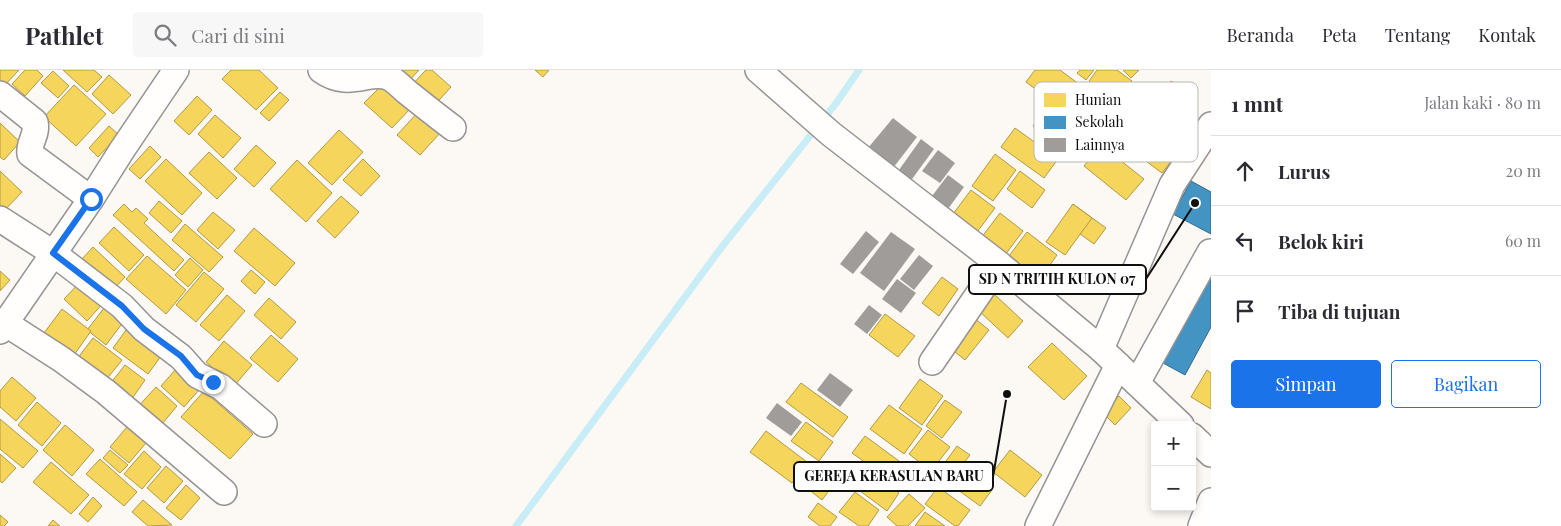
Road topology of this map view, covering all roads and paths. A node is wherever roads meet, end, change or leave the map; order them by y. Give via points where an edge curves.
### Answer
1 (176, 70) edge
2 (321, 70) edge
3 (758, 70) edge
4 (0, 94) edge
5 (1211, 125) edge
6 (453, 128) dead end
7 (1198, 145) edge
8 (1187, 162) edge
9 (91, 199) junction
10 (0, 219) edge
11 (1210, 252) edge
12 (53, 253) junction
13 (999, 264) junction
14 (3, 327) edge
15 (1110, 357) junction
16 (932, 362) dead end
17 (1137, 383) junction
18 (1177, 421) edge
19 (264, 424) dead end
20 (1196, 440) edge
21 (1211, 454) edge
22 (224, 492) dead end
23 (1211, 500) edge
24 (1038, 526) edge
25 (1200, 526) edge

1 - 9 street
2 - 6 street via 342,79 374,75 388,77
3 - 13 street via 831,134
4 - 9 street via 35,122 36,133 30,154
5 - 7 street
8 - 15 street via 1172,186
9 - 12 street
10 - 12 street
11 - 17 street
12 - 14 street
12 - 19 street via 122,306 144,329 181,356 197,375 220,387
13 - 15 street
13 - 16 street
14 - 22 street via 62,359
15 - 17 street
15 - 24 street
17 - 18 street
20 - 21 street
23 - 25 street

